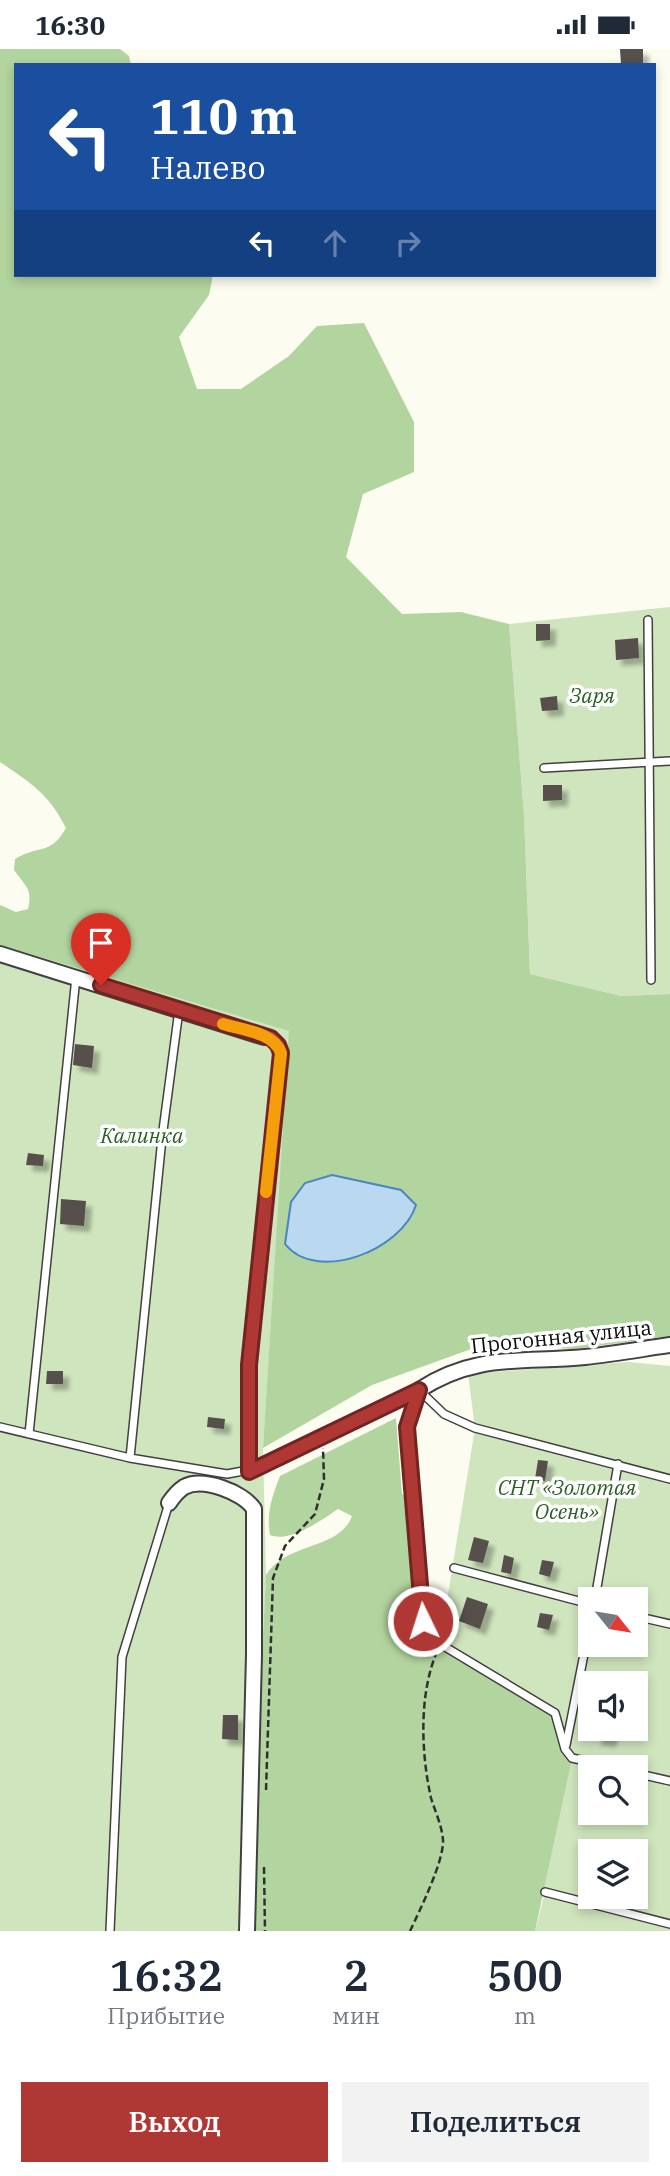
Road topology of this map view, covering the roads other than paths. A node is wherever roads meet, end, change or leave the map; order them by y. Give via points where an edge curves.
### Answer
1 (648, 620) dead end
2 (670, 761) edge
3 (650, 762) junction
4 (544, 768) dead end
5 (0, 954) edge
6 (76, 977) junction
7 (651, 980) dead end
8 (179, 1010) junction
9 (264, 1037) joint
10 (670, 1345) edge
11 (419, 1390) junction
12 (0, 1427) edge
13 (29, 1434) junction
14 (130, 1458) junction
15 (618, 1464) junction
16 (249, 1472) junction
17 (670, 1479) edge
18 (169, 1503) joint
19 (454, 1568) dead end
20 (596, 1587) edge
21 (578, 1601) edge
22 (648, 1619) edge
23 (670, 1624) edge
24 (583, 1657) edge
25 (565, 1749) junction
26 (578, 1759) edge
27 (648, 1776) edge
28 (670, 1781) edge
29 (545, 1892) dead end
30 (670, 1924) edge
31 (110, 1931) edge
32 (247, 1931) edge

1 - 3 lane
2 - 3 lane
3 - 4 lane
3 - 7 lane
5 - 6 street
6 - 8 street
6 - 13 lane
8 - 9 street
8 - 14 lane
9 - 16 lane via 278,1045 281,1053 249,1365
10 - 11 street, Прогонная улица via 584,1357 479,1363 453,1370
11 - 15 lane via 444,1414 475,1428
11 - 16 lane
11 - 25 lane via 410,1414 408,1441 426,1631 555,1713
12 - 13 lane
13 - 14 lane
14 - 16 lane via 227,1474
15 - 17 lane
15 - 20 lane
18 - 31 lane via 122,1657
18 - 32 street via 186,1486 196,1484 234,1491 254,1509
19 - 21 lane
22 - 23 lane
24 - 25 lane
25 - 26 lane
27 - 28 lane
29 - 30 lane

